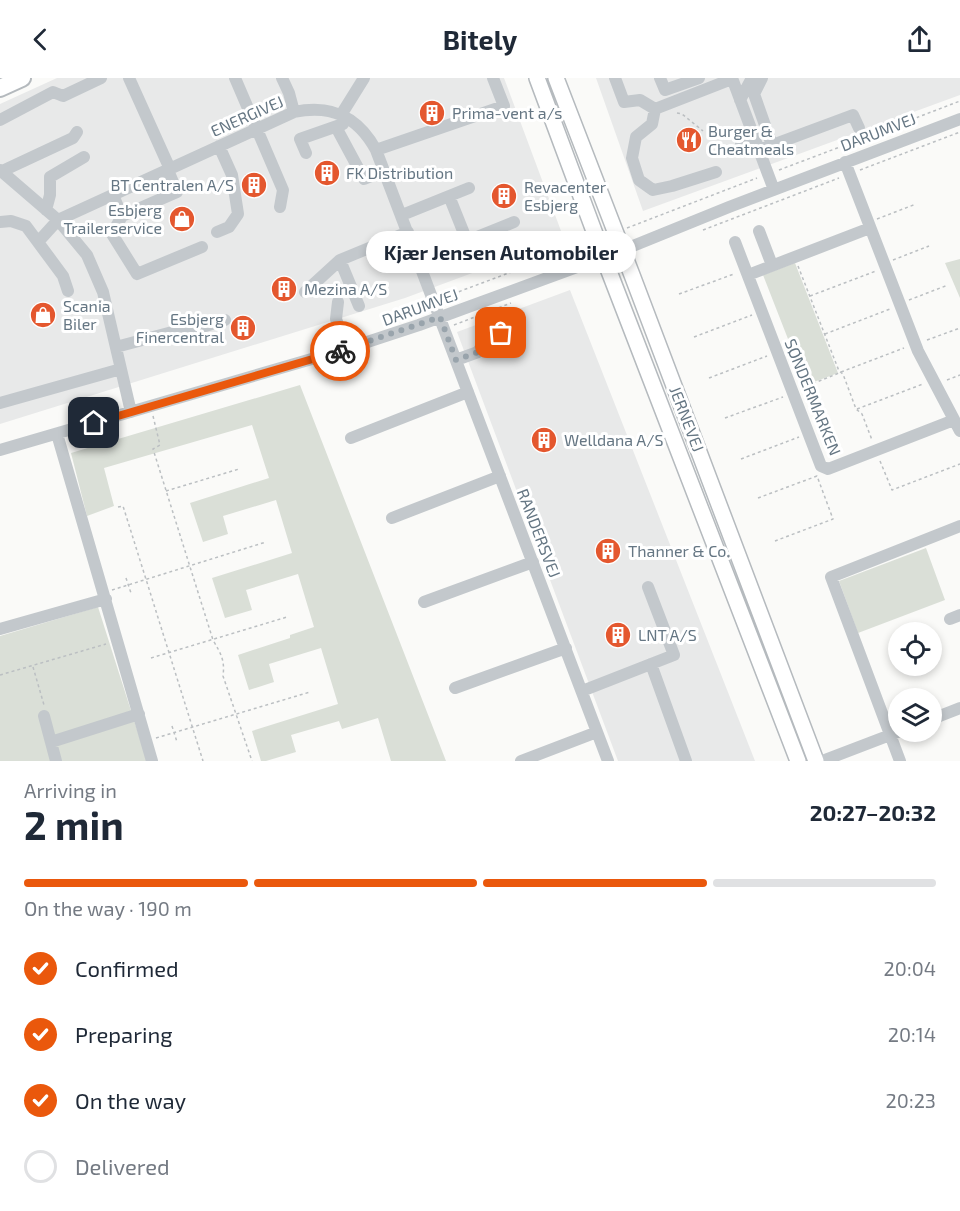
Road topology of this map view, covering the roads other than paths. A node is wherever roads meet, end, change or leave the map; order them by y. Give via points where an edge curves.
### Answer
1 (22, 78) edge
2 (101, 78) edge
3 (129, 78) edge
4 (235, 78) edge
5 (282, 78) edge
6 (364, 78) edge
7 (493, 78) edge
8 (537, 78) edge
9 (556, 78) edge
10 (615, 78) edge
11 (660, 78) edge
12 (699, 78) edge
13 (732, 78) edge
14 (752, 78) edge
15 (762, 78) edge
16 (0, 88) edge
17 (740, 100) junction
18 (656, 109) junction
19 (294, 112) junction
20 (347, 118) junction
21 (960, 119) edge
22 (0, 120) edge
23 (336, 127) junction
24 (859, 128) dead end
25 (256, 129) junction
26 (77, 132) dead end
27 (741, 144) dead end
28 (757, 144) junction
29 (772, 145) junction
30 (219, 146) junction
31 (376, 150) junction
32 (306, 153) dead end
33 (84, 157) dead end
34 (847, 168) junction
35 (169, 169) junction
36 (384, 171) junction
37 (1, 172) edge
38 (716, 172) dead end
39 (469, 189) dead end
40 (579, 190) junction
41 (774, 190) junction
42 (113, 195) junction
43 (449, 196) junction
44 (280, 207) dead end
45 (46, 210) junction
46 (402, 215) junction
47 (122, 216) junction
48 (58, 220) junction
49 (0, 222) edge
50 (514, 222) dead end
51 (869, 225) junction
52 (759, 231) dead end
53 (217, 232) dead end
54 (408, 232) junction
55 (38, 242) junction
56 (735, 242) dead end
57 (202, 247) dead end
58 (623, 250) junction
59 (604, 257) junction
60 (340, 260) junction
61 (772, 266) junction
62 (747, 272) junction
63 (69, 291) dead end
64 (305, 292) dead end
65 (338, 302) dead end
66 (359, 306) dead end
67 (646, 309) junction
68 (440, 317) junction
69 (225, 320) dead end
70 (501, 333) dead end
71 (116, 347) junction
72 (345, 349) junction
73 (456, 360) junction
74 (121, 369) junction
75 (468, 392) junction
76 (0, 403) edge
77 (131, 412) junction
78 (957, 425) edge
79 (57, 434) junction
80 (351, 438) dead end
81 (0, 450) edge
82 (500, 476) junction
83 (392, 518) dead end
84 (960, 526) edge
85 (533, 562) junction
86 (648, 587) dead end
87 (105, 596) junction
88 (424, 602) dead end
89 (0, 629) edge
90 (566, 648) junction
91 (651, 664) junction
92 (455, 688) dead end
93 (582, 691) junction
94 (774, 699) junction
95 (960, 708) edge
96 (139, 714) junction
97 (942, 715) edge
98 (44, 716) road end
99 (888, 718) edge
100 (597, 732) junction
101 (888, 735) edge
102 (51, 742) junction
103 (896, 742) edge
104 (56, 761) edge
105 (152, 761) edge
106 (523, 761) edge
107 (608, 761) edge
108 (686, 761) edge
109 (798, 761) edge
110 (814, 761) edge
111 (822, 761) edge
112 (900, 761) edge

1 - 16 highway
2 - 22 street via 63,96 53,92
3 - 35 street
4 - 25 street
5 - 19 street
6 - 20 street
7 - 31 street via 504,106
8 - 40 main road, JERNEVEJ
9 - 58 main road, JERNEVEJ
10 - 18 street via 624,102 640,100
11 - 12 street via 665,90
13 - 17 street
13 - 18 street
14 - 17 street
15 - 29 street via 754,94
17 - 28 street
18 - 38 street via 652,124 636,137 632,158 639,180 653,190
19 - 20 street, ENERGIVEJ via 318,109
19 - 25 street, ENERGIVEJ
20 - 23 street
20 - 31 street via 362,129
21 - 34 street, DARUMVEJ
23 - 32 street via 300,139
23 - 36 street via 364,179
24 - 29 street via 853,115
25 - 30 street, ENERGIVEJ
25 - 44 street via 283,190
26 - 37 street via 73,138
27 - 28 street
28 - 29 street
28 - 41 street
30 - 35 street, ENERGIVEJ
30 - 53 street via 232,175 238,214 229,227
31 - 36 street
33 - 45 street via 50,177
34 - 41 street, DARUMVEJ
34 - 51 street
35 - 42 street, ENERGIVEJ
35 - 47 street via 177,192
36 - 46 street
37 - 45 street
39 - 43 street
40 - 58 main road via 595,208 610,247
40 - 59 main road, JERNEVEJ
41 - 58 street, DARUMVEJ
42 - 47 street
42 - 48 street, ENERGIVEJ
43 - 46 street
43 - 50 street via 467,241
45 - 48 street
46 - 54 street
47 - 57 street via 112,234 137,274
48 - 55 street
48 - 71 street via 87,255 103,292
49 - 55 street via 26,226
51 - 61 street
51 - 78 street via 915,344
52 - 61 street
54 - 60 street
54 - 68 street
55 - 63 street
56 - 62 street, SØNDERMARKEN
58 - 59 street, DARUMVEJ
58 - 67 main road, JERNEVEJ
59 - 67 main road via 616,260 629,290
59 - 68 street, DARUMVEJ
59 - 94 main road, JERNEVEJ
60 - 64 street
60 - 66 street
61 - 62 street
62 - 78 street, SØNDERMARKEN via 821,466 828,469
65 - 72 street via 336,319
67 - 110 main road, JERNEVEJ
68 - 72 street, DARUMVEJ
68 - 73 street, RANDERSVEJ
69 - 71 street
70 - 73 street via 484,340 478,352
71 - 74 street
72 - 77 street, DARUMVEJ
73 - 75 street, RANDERSVEJ
74 - 76 street
74 - 77 street
75 - 80 street
75 - 82 street, RANDERSVEJ
77 - 79 street, DARUMVEJ
79 - 81 street, DARUMVEJ
79 - 87 street
82 - 83 street
82 - 85 street, RANDERSVEJ
84 - 99 street via 831,577
85 - 88 street
85 - 90 street, RANDERSVEJ
86 - 91 street via 674,655
87 - 89 street
87 - 96 street
90 - 92 street
90 - 93 street, RANDERSVEJ
91 - 93 street
91 - 108 street
93 - 100 street, RANDERSVEJ
94 - 109 main road, JERNEVEJ
94 - 110 main road via 784,706 804,758
95 - 97 street
96 - 102 street
96 - 105 street
98 - 102 street
100 - 106 street
100 - 107 street, RANDERSVEJ
101 - 111 street
102 - 104 street
103 - 112 street

